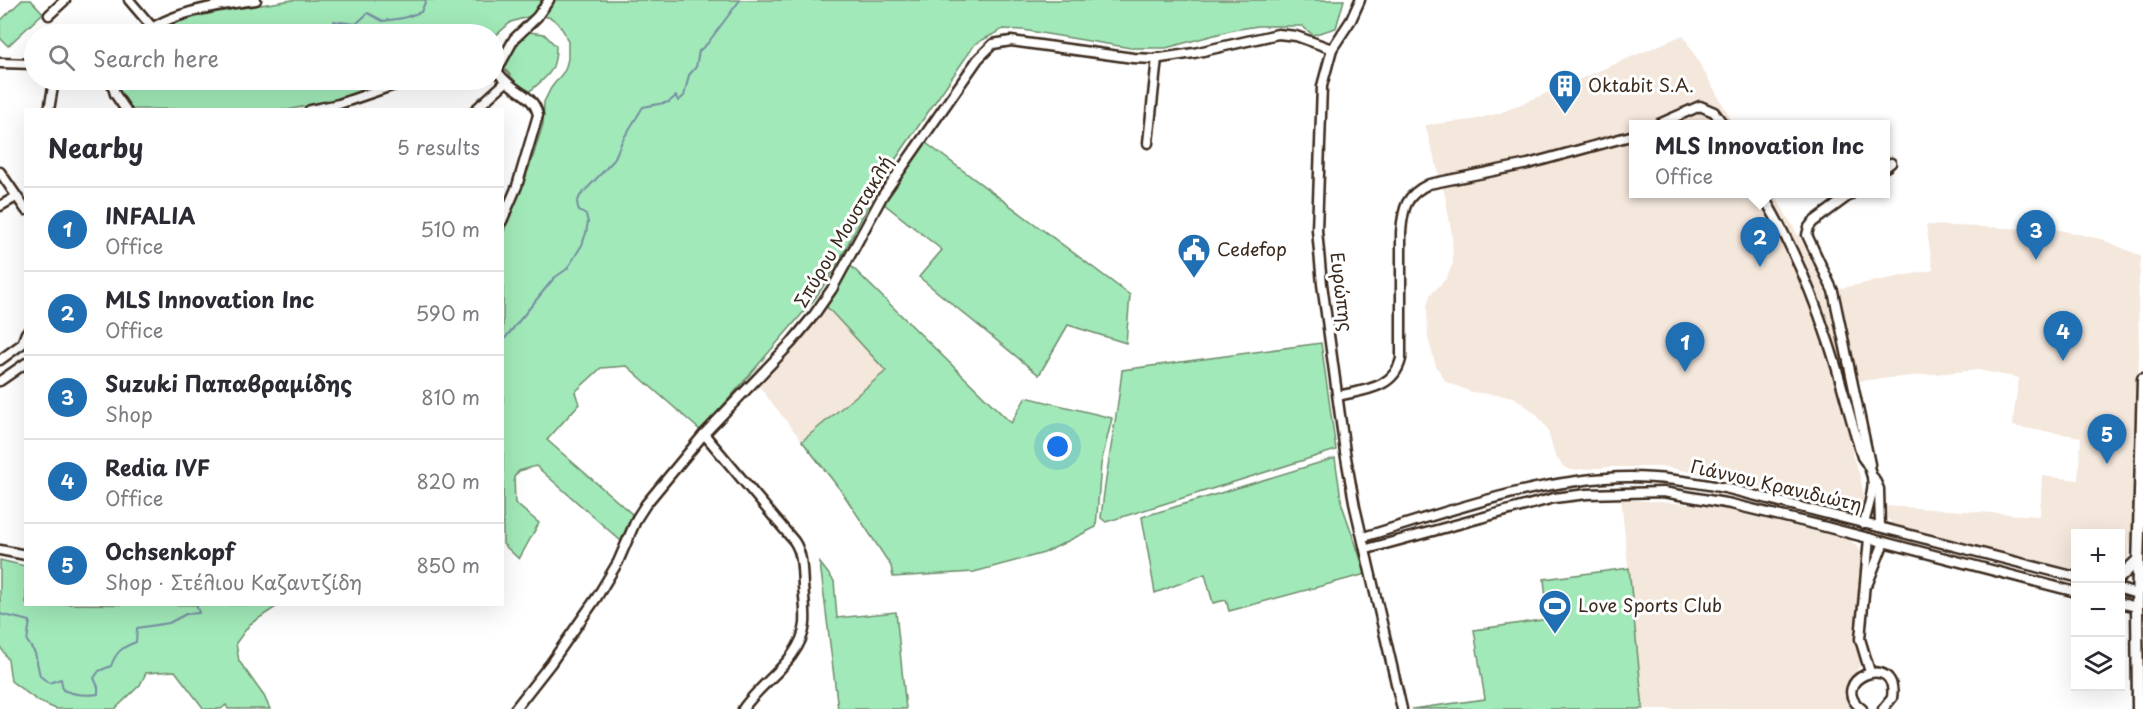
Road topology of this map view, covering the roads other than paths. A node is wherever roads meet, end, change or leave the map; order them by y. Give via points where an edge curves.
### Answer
1 (65, 0) edge
2 (129, 0) edge
3 (253, 0) edge
4 (549, 0) edge
5 (1360, 0) edge
6 (49, 15) dead end
7 (149, 24) edge
8 (159, 24) edge
9 (1332, 49) junction
10 (504, 54) edge
11 (1157, 58) junction
12 (0, 63) edge
13 (24, 64) edge
14 (504, 79) edge
15 (506, 82) joint
16 (52, 90) edge
17 (114, 90) edge
18 (380, 90) edge
19 (497, 90) edge
20 (49, 108) edge
21 (125, 108) edge
22 (320, 108) edge
23 (477, 108) edge
24 (1668, 120) edge
25 (1720, 120) edge
26 (1629, 136) edge
27 (1148, 143) dead end
28 (0, 172) edge
29 (16, 197) junction
30 (1764, 198) edge
31 (1846, 198) edge
32 (0, 207) edge
33 (24, 207) edge
34 (504, 216) edge
35 (24, 347) edge
36 (0, 360) edge
37 (24, 364) edge
38 (2143, 379) edge
39 (0, 381) edge
40 (1338, 396) junction
41 (704, 434) junction
42 (1870, 467) junction
43 (1874, 478) junction
44 (1864, 524) junction
45 (1880, 527) junction
46 (1363, 537) junction
47 (1869, 538) junction
48 (1884, 542) junction
49 (1367, 549) junction
50 (0, 550) edge
51 (24, 555) edge
52 (2138, 560) junction
53 (2125, 573) edge
54 (2071, 576) edge
55 (2125, 590) edge
56 (2071, 591) edge
57 (2140, 594) edge
58 (1863, 595) junction
59 (2125, 604) edge
60 (2140, 608) edge
61 (2140, 646) edge
62 (1870, 672) junction
63 (515, 709) edge
64 (743, 709) edge
65 (1402, 709) edge
66 (1862, 709) edge
67 (1883, 709) edge
68 (2138, 709) edge

1 - 6 street
2 - 7 street
3 - 8 street via 178,16
4 - 10 street
5 - 9 street, Ευρώπης
9 - 11 street, Σπύρου Μουστακλή via 1278,34
9 - 40 street, Ευρώπης via 1322,86 1317,230
11 - 27 street
11 - 41 street, Σπύρου Μουστακλή via 1011,41 993,44 978,59 883,195 814,315
12 - 13 street
14 - 15 street
15 - 34 street via 530,98 538,115
16 - 20 street
17 - 21 street
18 - 22 street
19 - 23 street
24 - 25 street via 1700,106 1714,112
26 - 40 street via 1419,189 1407,200 1403,212 1399,368 1384,384
28 - 29 street
29 - 32 street
29 - 33 street
30 - 42 street via 1801,267 1829,343 1862,457
31 - 42 street via 1813,222 1807,235 1833,291
35 - 36 street
37 - 39 street
38 - 52 main road
40 - 46 street, Ευρώπης
41 - 63 street, Σπύρου Μουστακλή via 646,504 597,597
41 - 64 street via 796,544 802,563 805,623 801,640 788,661
42 - 43 street
43 - 44 street
43 - 45 street via 1879,489
44 - 45 street, Γιάννου Κρανιδιώτη
44 - 46 street, Γιάννου Κρανιδιώτη via 1725,488 1631,477 1520,490
45 - 54 street, Γιάννου Κρανιδιώτη
46 - 49 street, Ευρώπης
47 - 48 street, Γιάννου Κρανιδιώτη
47 - 49 street, Γιάννου Κρανιδιώτη via 1697,497 1627,492 1554,498
47 - 58 street
48 - 56 street, Γιάννου Κρανιδιώτη
48 - 58 street
49 - 65 street, Ευρώπης
50 - 51 street
52 - 53 main road
52 - 57 main road
55 - 57 street
57 - 60 main road
58 - 62 street via 1861,644
59 - 60 street
60 - 61 main road
61 - 68 main road
62 - 66 street via 1858,678 1852,689 1855,702
62 - 67 street via 1883,675 1891,685 1892,698

